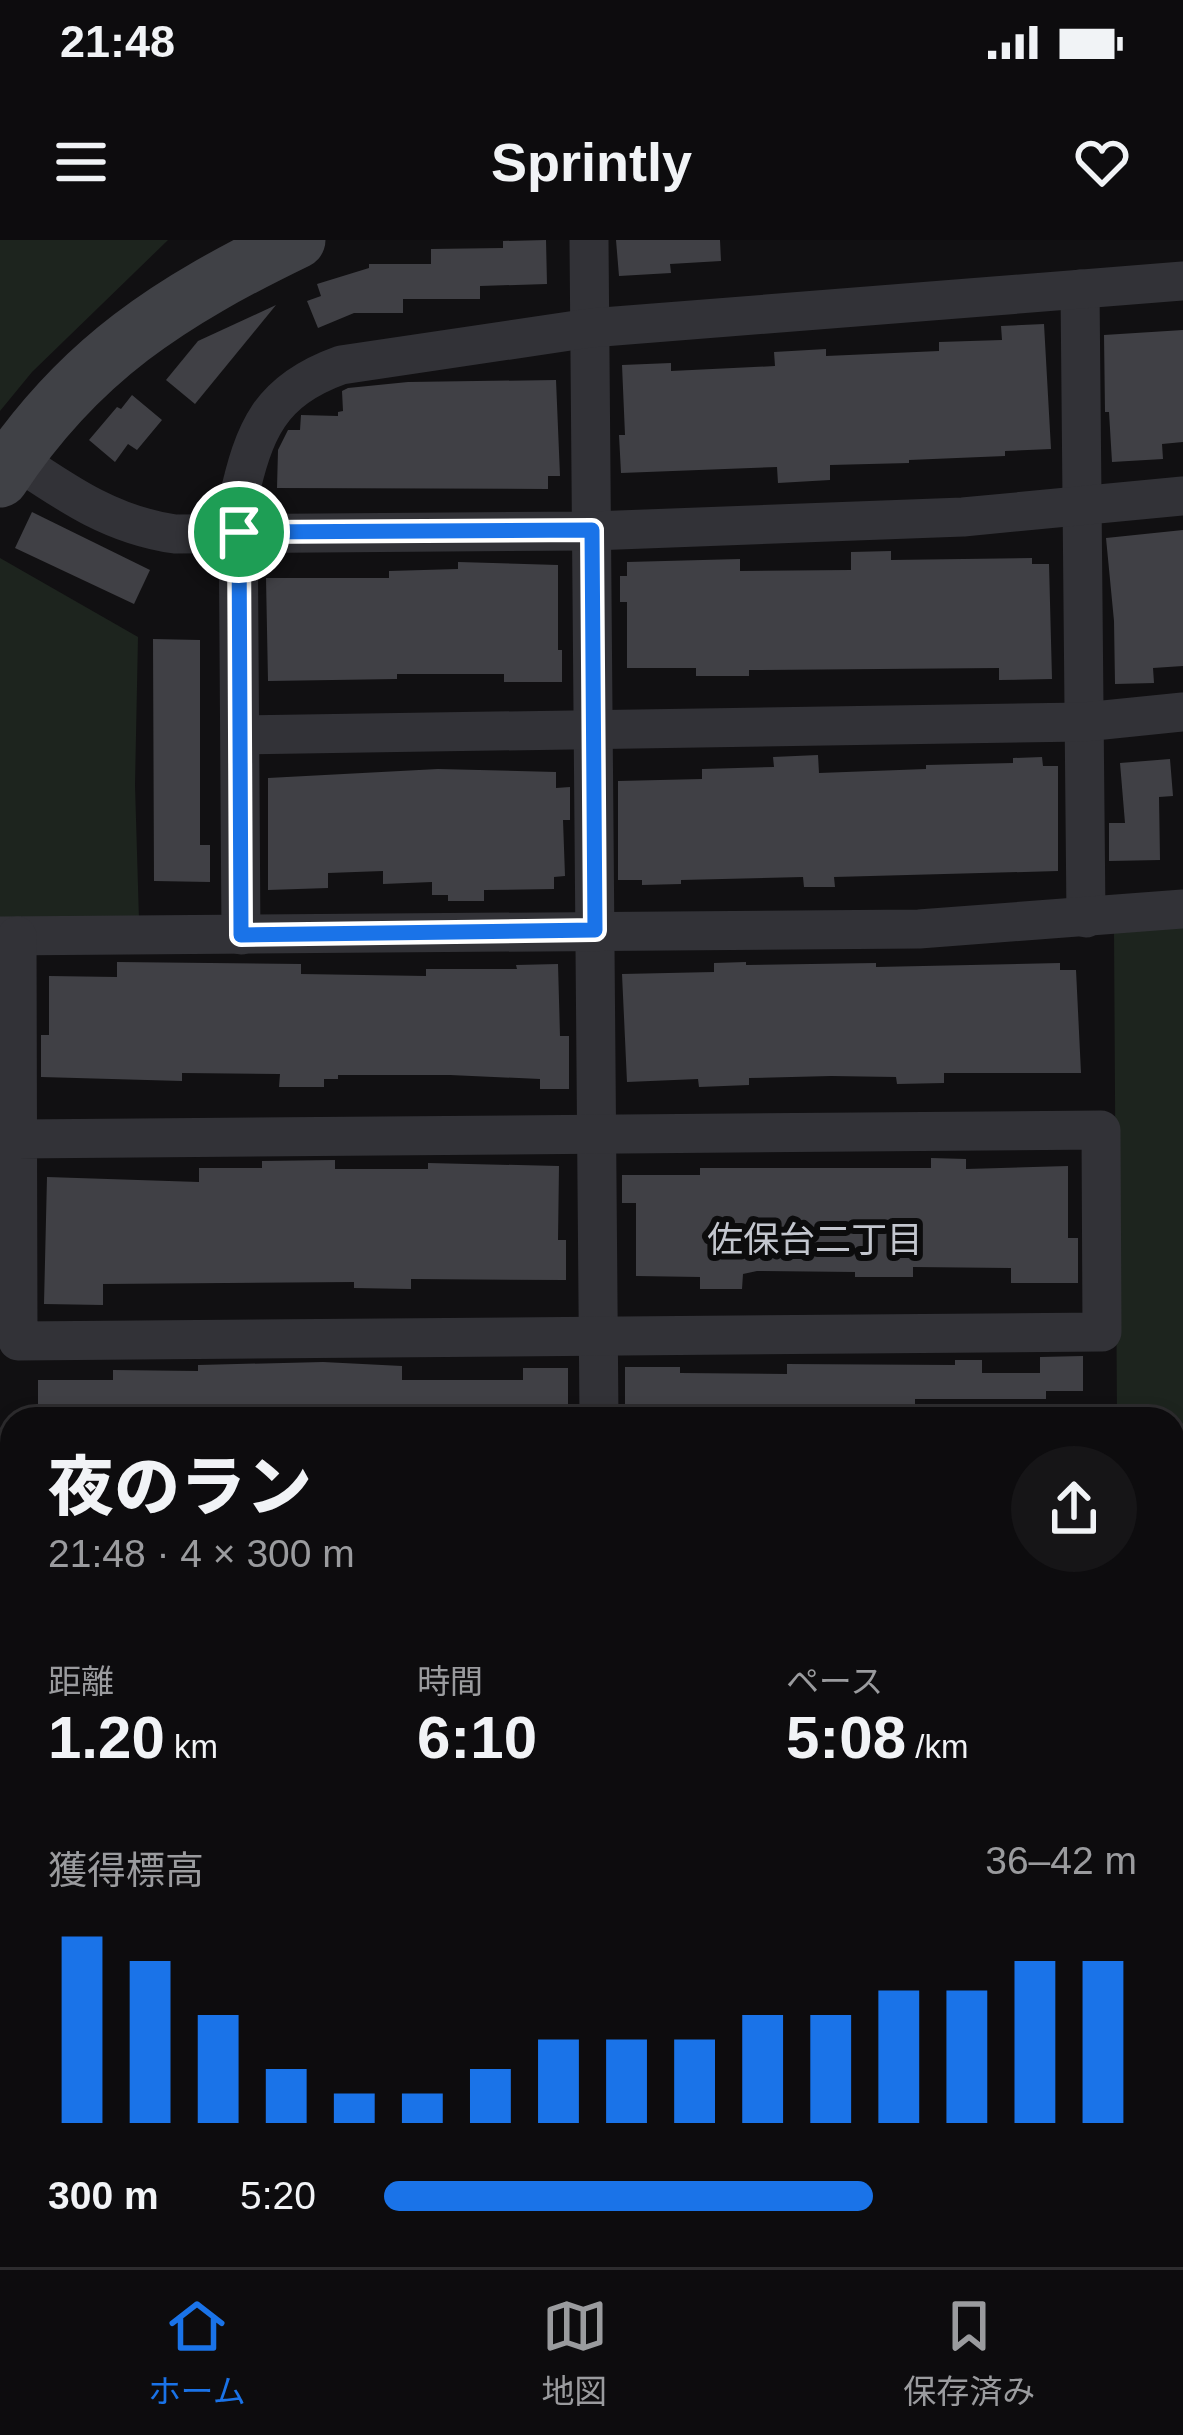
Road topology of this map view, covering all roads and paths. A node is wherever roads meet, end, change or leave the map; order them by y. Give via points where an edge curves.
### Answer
1 (297, 240) edge
2 (589, 240) edge
3 (1183, 281) edge
4 (1080, 289) junction
5 (590, 328) junction
6 (7, 469) edge
7 (1183, 496) edge
8 (1082, 507) junction
9 (592, 530) junction
10 (239, 532) junction
11 (1183, 712) edge
12 (1084, 722) junction
13 (593, 731) junction
14 (241, 735) junction
15 (1183, 909) edge
16 (1086, 918) junction
17 (595, 930) junction
18 (241, 935) junction
19 (8, 936) edge
20 (597, 1134) junction
21 (17, 1139) junction
22 (598, 1338) junction
23 (599, 1407) edge

1 - 6 street via 211,281 139,329 88,371
2 - 5 street
3 - 4 street
4 - 5 street
4 - 8 street
5 - 9 street
5 - 10 street via 314,375 263,421 238,500
6 - 10 street via 128,525 175,534
7 - 8 street
8 - 9 street
8 - 12 street
9 - 10 street
9 - 13 street
10 - 14 street
11 - 12 street
12 - 13 street
12 - 16 street
13 - 14 street
13 - 17 street
14 - 18 street
15 - 16 street
16 - 17 street via 919,929
17 - 18 street
17 - 20 street
18 - 19 street
19 - 21 street
20 - 21 street
20 - 22 street
20 - 22 street via 1101,1130 1102,1332
21 - 22 street via 18,1341
22 - 23 street

